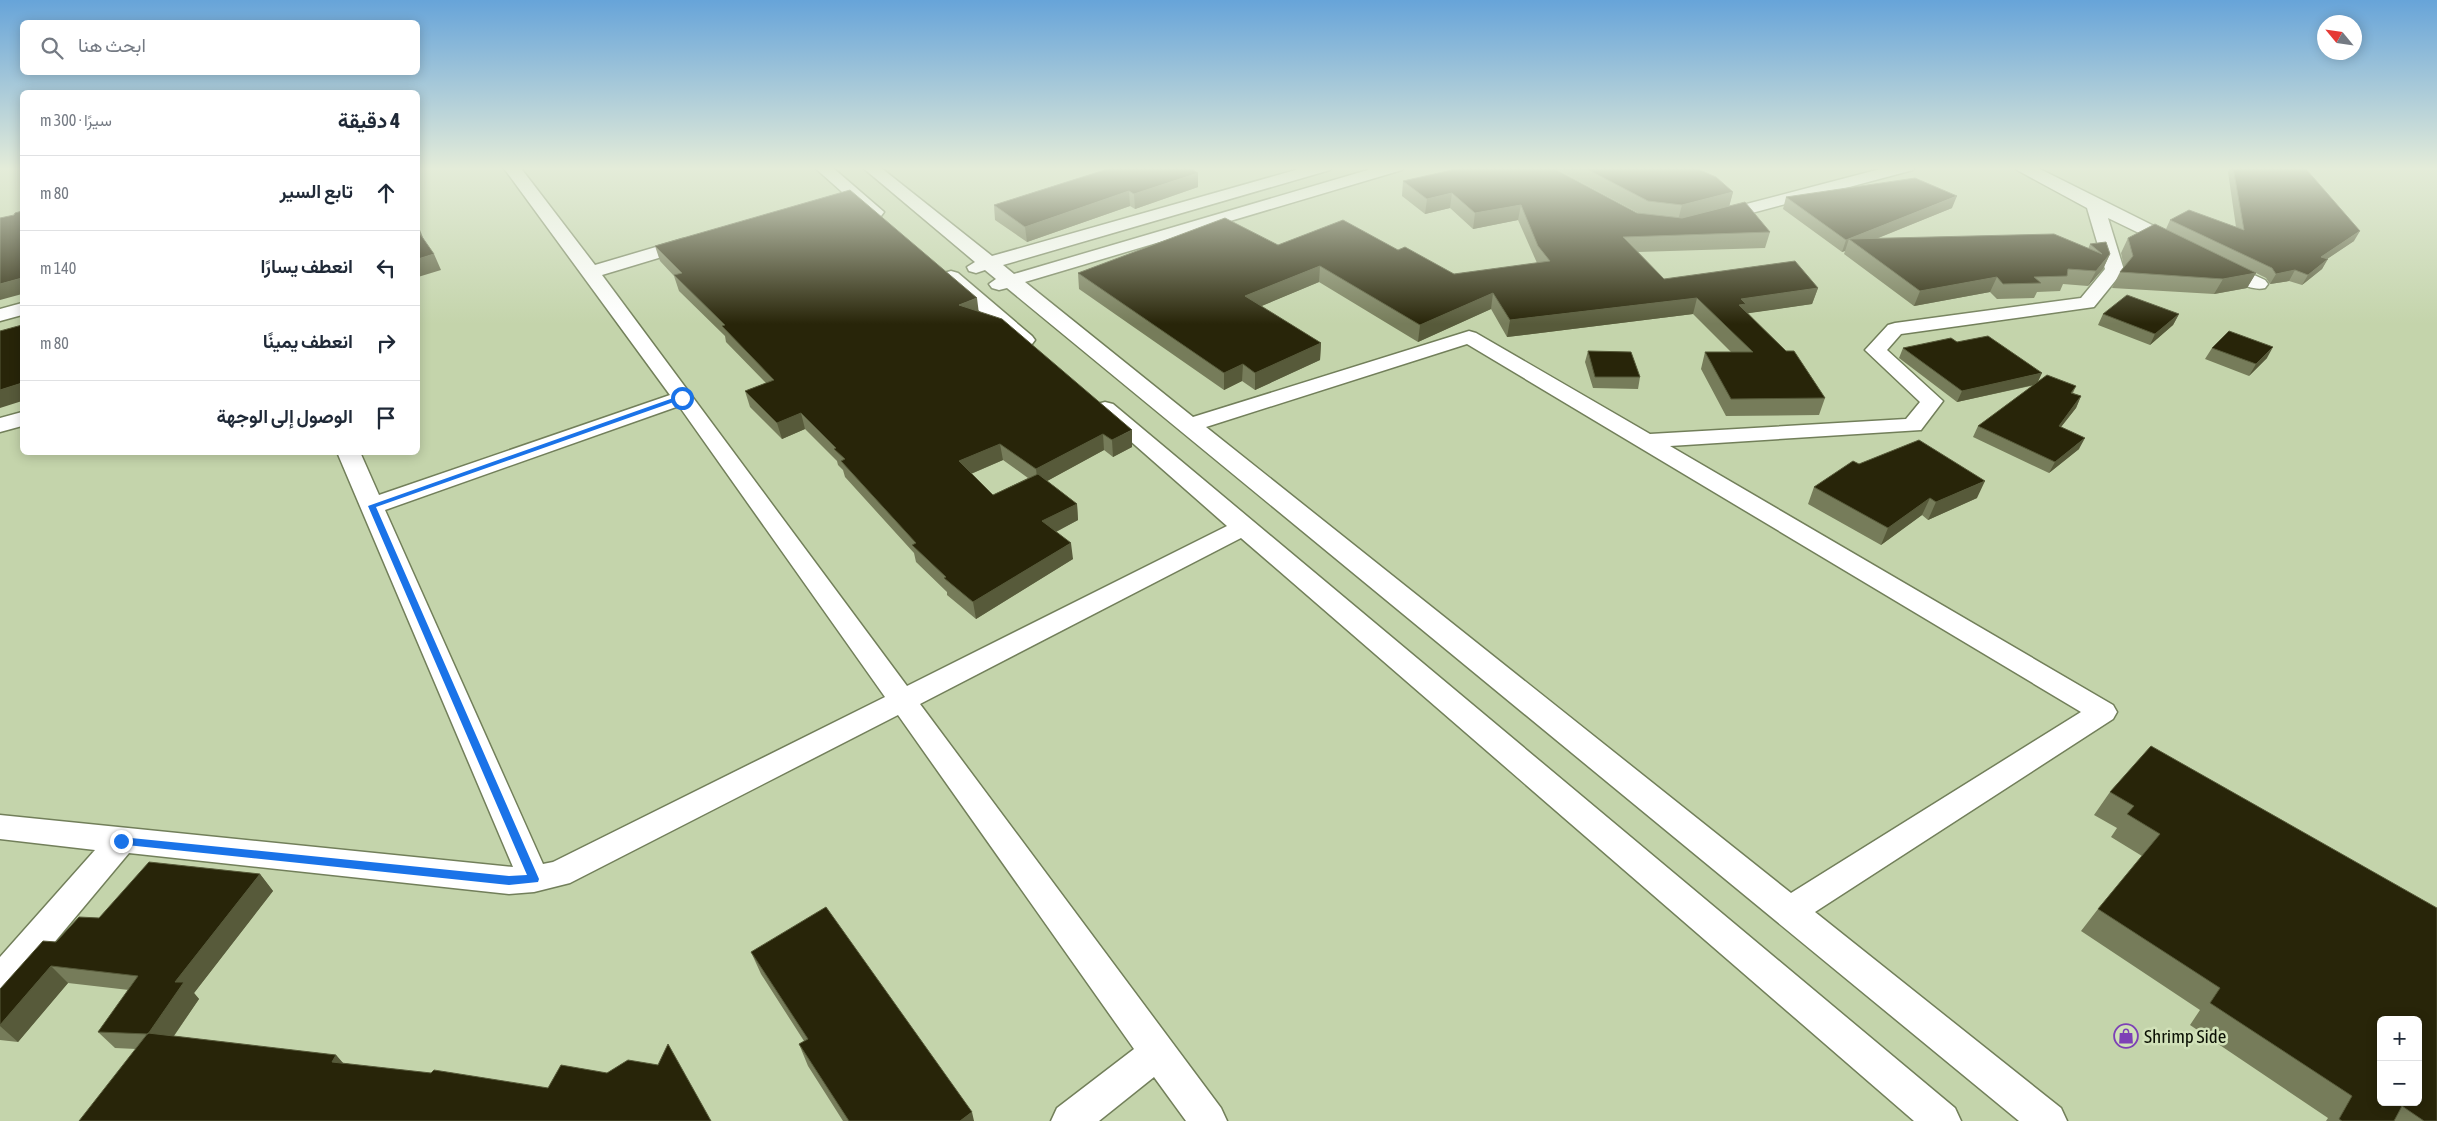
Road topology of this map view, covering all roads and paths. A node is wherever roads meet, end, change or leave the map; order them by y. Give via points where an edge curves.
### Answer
1 (550, 219) edge
2 (880, 219) edge
3 (934, 219) edge
4 (1141, 219) edge
5 (1217, 219) edge
6 (2099, 219) edge
7 (2124, 219) edge
8 (891, 226) edge
9 (704, 239) edge
10 (2189, 251) edge
11 (2206, 259) edge
12 (988, 263) junction
13 (591, 272) junction
14 (1010, 280) junction
15 (2258, 284) edge
16 (970, 294) junction
17 (20, 309) edge
18 (0, 314) edge
19 (1046, 358) edge
20 (1084, 391) edge
21 (682, 398) junction
22 (20, 420) edge
23 (1189, 424) junction
24 (0, 425) edge
25 (1645, 441) junction
26 (349, 455) edge
27 (372, 506) junction
28 (1244, 527) junction
29 (903, 698) junction
30 (0, 827) edge
31 (121, 841) junction
32 (534, 879) junction
33 (1790, 911) junction
34 (0, 982) edge
35 (1157, 1052) junction
36 (1070, 1121) edge
37 (1208, 1121) edge
38 (1942, 1121) edge
39 (2048, 1121) edge

1 - 13 street
2 - 8 street
3 - 12 street
4 - 12 street
5 - 14 street
6 - 25 street via 2115,270 2087,303 1895,329 1875,350 1932,401 1913,425
7 - 10 street
9 - 13 street
11 - 15 street
12 - 14 street
12 - 16 street via 941,269
13 - 21 street
14 - 16 street
14 - 23 street
16 - 19 street
17 - 18 street
20 - 28 street
21 - 27 street
21 - 29 street
22 - 24 street
23 - 25 street via 1469,337
23 - 33 street
25 - 33 street via 2103,712
26 - 27 street
27 - 32 street
28 - 29 street
28 - 38 street
29 - 32 street via 559,874
29 - 35 street
30 - 31 street
31 - 32 street via 509,880
31 - 34 street
33 - 39 street
35 - 36 street
35 - 37 street

